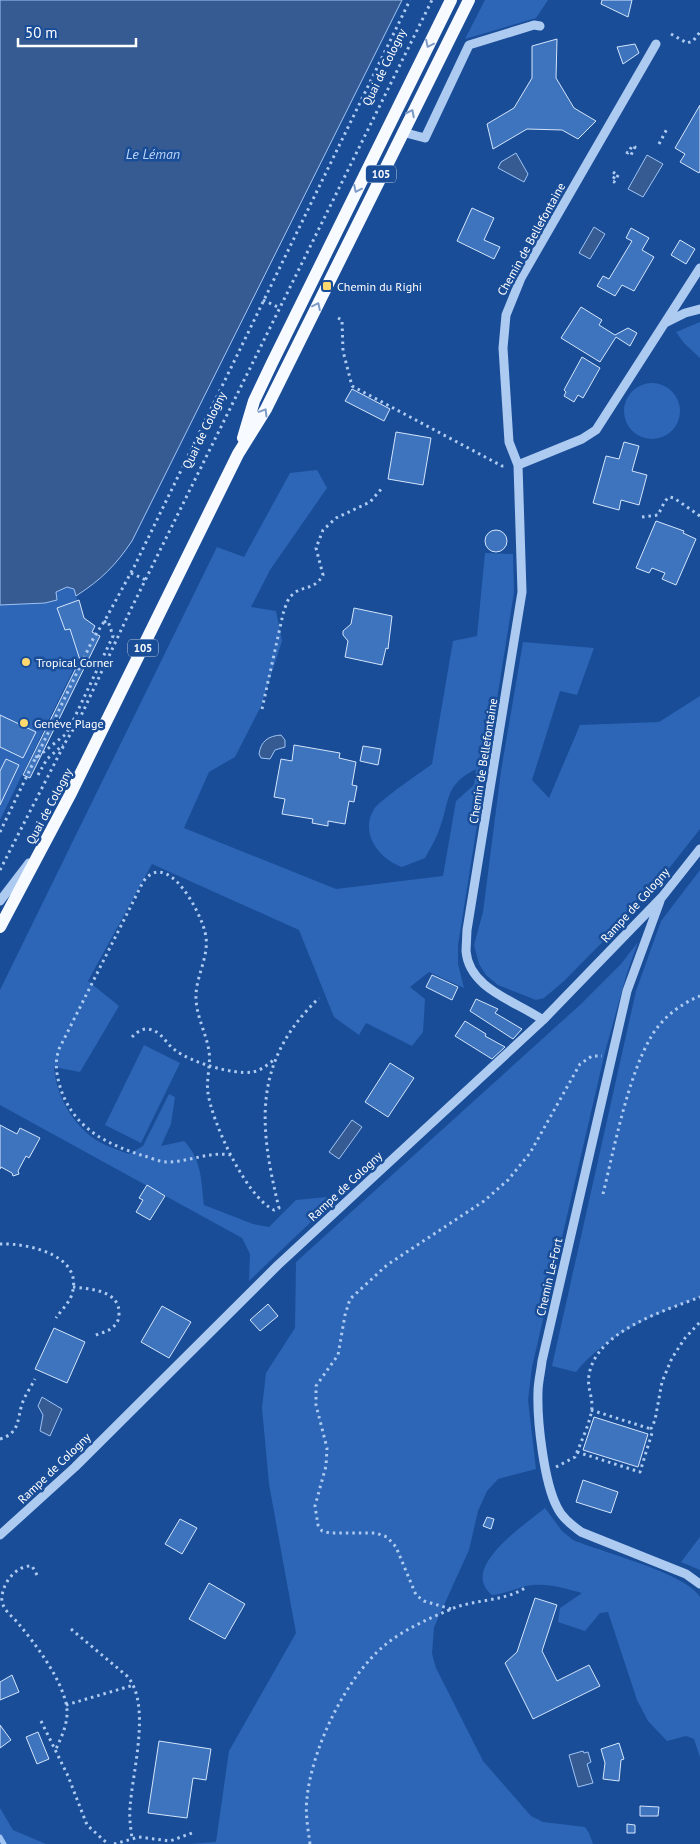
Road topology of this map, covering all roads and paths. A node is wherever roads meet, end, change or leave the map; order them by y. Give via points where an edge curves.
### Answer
1 (410, 0) edge
2 (432, 0) edge
3 (451, 0) edge
4 (469, 0) edge
5 (540, 26) dead end
6 (700, 32) edge
7 (671, 34) dead end
8 (656, 44) dead end
9 (668, 127) dead end
10 (402, 132) junction
11 (659, 144) dead end
12 (626, 152) dead end
13 (630, 157) dead end
14 (614, 172) dead end
15 (620, 172) dead end
16 (700, 268) edge
17 (263, 300) junction
18 (280, 308) junction
19 (700, 310) edge
20 (338, 318) dead end
21 (663, 324) junction
22 (280, 347) junction
23 (295, 349) junction
24 (238, 454) junction
25 (518, 465) junction
26 (383, 487) dead end
27 (700, 516) edge
28 (642, 517) dead end
29 (131, 573) junction
30 (146, 580) junction
31 (104, 622) junction
32 (262, 708) dead end
33 (65, 743) junction
34 (35, 759) junction
35 (38, 775) dead end
36 (0, 832) edge
37 (46, 841) junction
38 (700, 849) edge
39 (0, 870) edge
40 (662, 897) junction
41 (0, 901) edge
42 (0, 928) edge
43 (700, 996) edge
44 (319, 998) dead end
45 (543, 1020) junction
46 (132, 1037) dead end
47 (613, 1056) junction
48 (276, 1059) junction
49 (208, 1065) junction
50 (231, 1155) junction
51 (603, 1194) dead end
52 (0, 1244) edge
53 (73, 1287) junction
54 (700, 1297) edge
55 (56, 1318) dead end
56 (700, 1322) edge
57 (94, 1336) dead end
58 (35, 1379) dead end
59 (591, 1410) junction
60 (651, 1429) junction
61 (0, 1439) edge
62 (577, 1452) junction
63 (547, 1472) junction
64 (0, 1535) edge
65 (37, 1575) dead end
66 (700, 1584) edge
67 (525, 1588) dead end
68 (451, 1609) junction
69 (71, 1629) dead end
70 (134, 1685) junction
71 (66, 1705) junction
72 (41, 1721) dead end
73 (55, 1751) junction
74 (192, 1833) dead end
75 (132, 1840) junction
76 (108, 1844) edge
77 (114, 1844) edge
78 (310, 1844) edge

1 - 17 path
2 - 18 path, Quai de Cologny
3 -> 22 main road, Quai de Cologny / 105
10 -> 4 main road, Quai de Cologny / 105
5 - 10 street via 534,25 469,45 425,138
6 - 7 path via 687,43
8 - 25 street, Chemin de Bellefontaine via 509,304 503,348 509,442
9 - 11 path
23 -> 10 main road, Quai de Cologny / 105
12 - 13 path via 635,147
14 - 15 path via 614,182
16 - 21 street
17 - 18 path
17 - 29 path
18 - 30 path, Quai de Cologny
19 - 21 street via 685,313
20 - 25 path via 342,320 343,351 352,386 502,466
21 - 25 street via 596,430
22 - 23 main road
22 - 24 main road, Quai de Cologny / 105 via 254,401
24 -> 23 main road, Quai de Cologny / 105 via 266,409
24 - 37 main road, Quai de Cologny / 105
25 - 45 street, Chemin de Bellefontaine via 522,592 466,951 468,964 476,978
26 - 32 path via 370,502 331,522 320,536 316,555 323,575 317,584 295,592 288,600 282,614
27 - 28 path via 669,497 656,517
29 - 30 path
29 - 31 path
30 - 33 path, Quai de Cologny
31 - 34 path
31 - 34 path via 108,621 112,636 72,723 66,734
33 - 35 path via 47,759
33 - 39 path, Quai de Cologny
34 - 36 path
37 - 41 street
37 - 42 main road, Quai de Cologny / 105
38 - 40 street, Rampe de Cologny
40 - 45 street, Rampe de Cologny
40 - 47 street, Chemin Le-Fort via 627,991
43 - 51 path via 669,1016 650,1038 632,1086
44 - 48 path via 300,1018
45 - 64 street, Rampe de Cologny via 278,1265 75,1467
46 - 49 path via 141,1030 149,1029 163,1036 175,1050
47 - 63 street, Chemin Le-Fort via 542,1361 538,1411
47 - 68 path via 592,1056 580,1064 530,1153 499,1188 399,1256 363,1285 347,1308 338,1355 316,1386 316,1405 327,1448 326,1466 315,1506 318,1525 322,1531 330,1533 376,1533 387,1537 396,1547 416,1595 424,1601
48 - 49 path via 252,1072
48 - 50 path via 265,1095 264,1123 268,1162 279,1208 274,1210 258,1197
49 - 50 path via 210,1107
49 - 50 path via 208,1047 198,1018 196,999 206,954 206,933 196,910 176,881 168,874 157,872 143,882 59,1049 56,1062 59,1080 67,1102 85,1128 112,1144 166,1162 216,1154
52 - 53 path via 34,1247 57,1257 68,1269
53 - 55 path
53 - 57 path via 95,1289 118,1304 119,1317 115,1326
54 - 59 path via 626,1330 600,1350 589,1374
56 - 60 path via 684,1338 672,1358 662,1382
58 - 61 path via 24,1399 18,1425 11,1434
59 - 60 path
59 - 62 path
60 - 62 path via 640,1472
62 - 63 path via 575,1457
63 - 66 street, Chemin Le-Fort via 556,1507 581,1532 686,1574
65 - 71 path via 32,1566 18,1570 5,1583 0,1596 7,1613 18,1623 55,1677
67 - 68 path via 511,1595
68 - 78 path via 390,1641 351,1685 322,1740 313,1766 306,1800
69 - 70 path
70 - 71 path
70 - 75 path via 138,1696 138,1735 130,1810
71 - 73 path via 66,1720
72 - 73 path
73 - 76 path via 87,1825
74 - 75 path via 164,1841 139,1837
75 - 77 path

